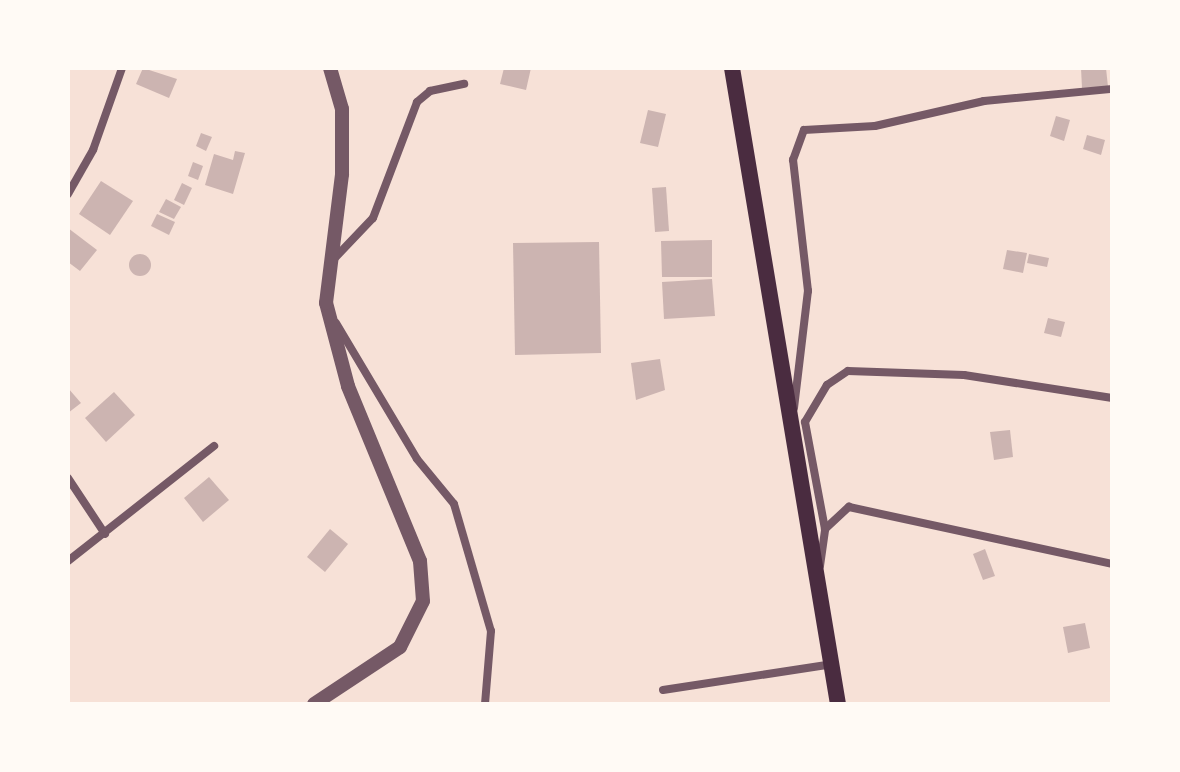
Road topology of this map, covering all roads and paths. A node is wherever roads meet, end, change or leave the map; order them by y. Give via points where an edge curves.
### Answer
1 (122, 68) edge
2 (330, 68) edge
3 (732, 68) edge
4 (464, 84) dead end
5 (1112, 89) edge
6 (68, 194) edge
7 (331, 262) junction
8 (326, 303) junction
9 (1112, 398) edge
10 (791, 427) junction
11 (214, 446) dead end
12 (68, 478) edge
13 (825, 529) junction
14 (105, 534) junction
15 (68, 561) edge
16 (1112, 564) edge
17 (820, 571) junction
18 (834, 664) junction
19 (663, 690) dead end
20 (314, 704) edge
21 (485, 704) edge
22 (838, 704) edge

1 - 6 street via 93,150
2 - 7 street via 342,135
3 - 10 main road
4 - 7 street via 430,91 417,102 373,218
5 - 10 street via 984,101 875,126 804,130 793,160 808,291
7 - 8 street
8 - 20 street via 348,386 420,561 423,601 400,647
8 - 21 street via 410,447 454,504 491,631
9 - 13 street via 964,375 848,371 827,385 805,422
10 - 17 main road
11 - 14 street
12 - 14 street
13 - 16 street via 849,507
13 - 17 street
14 - 15 street
17 - 18 main road
18 - 19 street
18 - 22 main road

